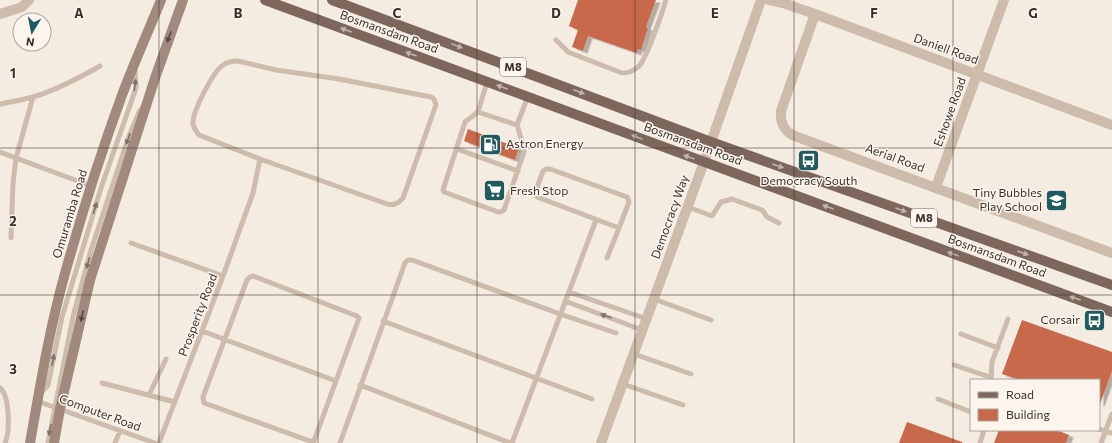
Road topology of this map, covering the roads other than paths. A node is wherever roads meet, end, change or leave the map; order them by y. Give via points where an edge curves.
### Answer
1 (29, 0) edge
2 (161, 0) edge
3 (183, 0) edge
4 (265, 0) edge
5 (666, 0) edge
6 (761, 0) edge
7 (769, 0) edge
8 (1004, 0) edge
9 (336, 1) edge
10 (0, 14) edge
11 (815, 14) junction
12 (556, 40) dead end
13 (135, 65) junction
14 (100, 66) dead end
15 (978, 74) junction
16 (487, 82) junction
17 (528, 96) junction
18 (33, 97) junction
19 (0, 104) edge
20 (478, 112) junction
21 (1112, 125) edge
22 (517, 126) junction
23 (712, 142) junction
24 (457, 149) junction
25 (0, 152) edge
26 (16, 158) junction
27 (260, 159) junction
28 (704, 162) junction
29 (518, 171) junction
30 (92, 186) junction
31 (936, 187) junction
32 (688, 207) junction
33 (596, 220) junction
34 (779, 223) dead end
35 (619, 228) junction
36 (11, 238) dead end
37 (131, 243) dead end
38 (1112, 253) edge
39 (607, 258) dead end
40 (223, 276) junction
41 (1112, 285) edge
42 (569, 292) junction
43 (654, 299) junction
44 (565, 301) junction
45 (1112, 312) edge
46 (560, 314) junction
47 (647, 318) junction
48 (1008, 319) dead end
49 (711, 320) dead end
50 (383, 321) junction
51 (642, 330) junction
52 (202, 331) junction
53 (616, 333) dead end
54 (961, 334) dead end
55 (225, 340) junction
56 (998, 348) junction
57 (634, 354) junction
58 (166, 359) dead end
59 (954, 365) dead end
60 (691, 374) dead end
61 (537, 378) junction
62 (990, 378) edge
63 (336, 381) junction
64 (102, 383) dead end
65 (623, 384) junction
66 (360, 385) junction
67 (0, 388) edge
68 (149, 395) junction
69 (38, 398) junction
70 (592, 399) dead end
71 (938, 399) dead end
72 (175, 402) junction
73 (682, 405) dead end
74 (57, 408) junction
75 (970, 412) edge
76 (1112, 414) edge
77 (1100, 429) edge
78 (120, 431) junction
79 (984, 431) edge
80 (1105, 431) junction
81 (1112, 433) edge
82 (5, 443) edge
83 (30, 443) edge
84 (48, 443) edge
85 (54, 443) edge
86 (115, 443) edge
87 (155, 443) edge
88 (159, 443) edge
89 (340, 443) edge
90 (511, 443) edge
91 (601, 443) edge
92 (980, 443) edge
93 (1101, 443) edge

1 - 10 street via 22,6
2 - 13 main road, Omuramba Road
3 -> 74 main road via 90,280
16 -> 4 main road, Bosmansdam Road / M8
5 - 12 lane via 648,50 640,66 630,72 622,73 568,52
6 - 23 street, Democracy Way
7 - 11 street, Daniell Road
8 - 15 street, Eshowe Road
9 -> 23 main road, Bosmansdam Road / M8
11 - 15 street, Daniell Road
11 - 31 street, Aerial Road via 781,111 782,126 792,135
13 - 30 main road, Omuramba Road
69 -> 13 lane via 48,384 62,317 101,188 136,88
14 - 18 lane via 80,78
15 - 21 street, Daniell Road
15 - 31 street, Eshowe Road
17 -> 16 main road, Bosmansdam Road / M8
16 - 20 lane
17 - 22 lane
28 -> 17 main road, Bosmansdam Road / M8
18 - 19 lane
18 - 26 lane
20 - 22 lane
20 - 24 lane via 465,122
22 - 29 lane via 524,148
23 - 28 street, Democracy Way
23 -> 41 main road, Bosmansdam Road / M8
24 - 29 lane
24 - 29 lane via 443,190 445,193 500,212 504,210
25 - 26 lane
26 - 30 lane
26 - 36 lane
27 - 27 lane via 199,135 193,126 206,90 223,64 246,62 276,70 339,79 436,101 403,198 395,204 387,204
27 - 40 lane, Prosperity Road via 253,193
28 - 32 street, Democracy Way
45 -> 28 main road, Bosmansdam Road / M8
30 - 69 main road, Omuramba Road via 64,276
31 - 38 street, Aerial Road
32 - 34 lane via 712,216 721,202 732,199 762,210 767,217
32 - 43 street, Democracy Way
33 - 35 lane
33 - 35 lane via 537,197 535,193 543,171 550,168 627,197 629,202
33 - 42 lane
35 - 39 lane
37 - 40 lane
40 - 52 lane, Prosperity Road
42 - 44 lane
42 - 47 lane
43 - 47 street, Democracy Way
43 - 49 lane
44 - 46 lane
51 -> 44 lane
46 - 50 lane via 408,260 404,263
46 - 53 lane
46 - 61 lane
47 - 51 street, Democracy Way
48 - 56 lane
50 - 61 lane
50 - 66 lane
51 - 57 street, Democracy Way
52 - 55 lane
52 - 72 lane, Prosperity Road
54 - 56 lane
55 - 63 lane
55 - 63 lane via 203,398 204,403 314,441
55 - 63 lane via 247,280 256,276 358,317 359,322
56 - 62 lane via 992,362
57 - 60 lane
57 - 65 street, Democracy Way
58 - 68 lane
59 - 62 lane
61 - 70 lane
61 - 90 lane
64 - 68 lane
65 - 73 lane
65 - 91 street, Democracy Way
66 - 89 lane
66 - 90 lane
67 - 82 lane via 6,397 8,429
68 - 72 lane
69 - 74 lane, Computer Road
69 - 83 main road, Omuramba Road
71 - 75 lane
72 - 88 lane, Prosperity Road
74 - 78 lane, Computer Road
74 -> 84 lane
74 - 85 main road
76 - 80 lane
77 - 80 lane
78 - 86 lane
78 - 87 lane, Computer Road
79 - 92 lane
80 - 81 lane
80 - 93 lane

